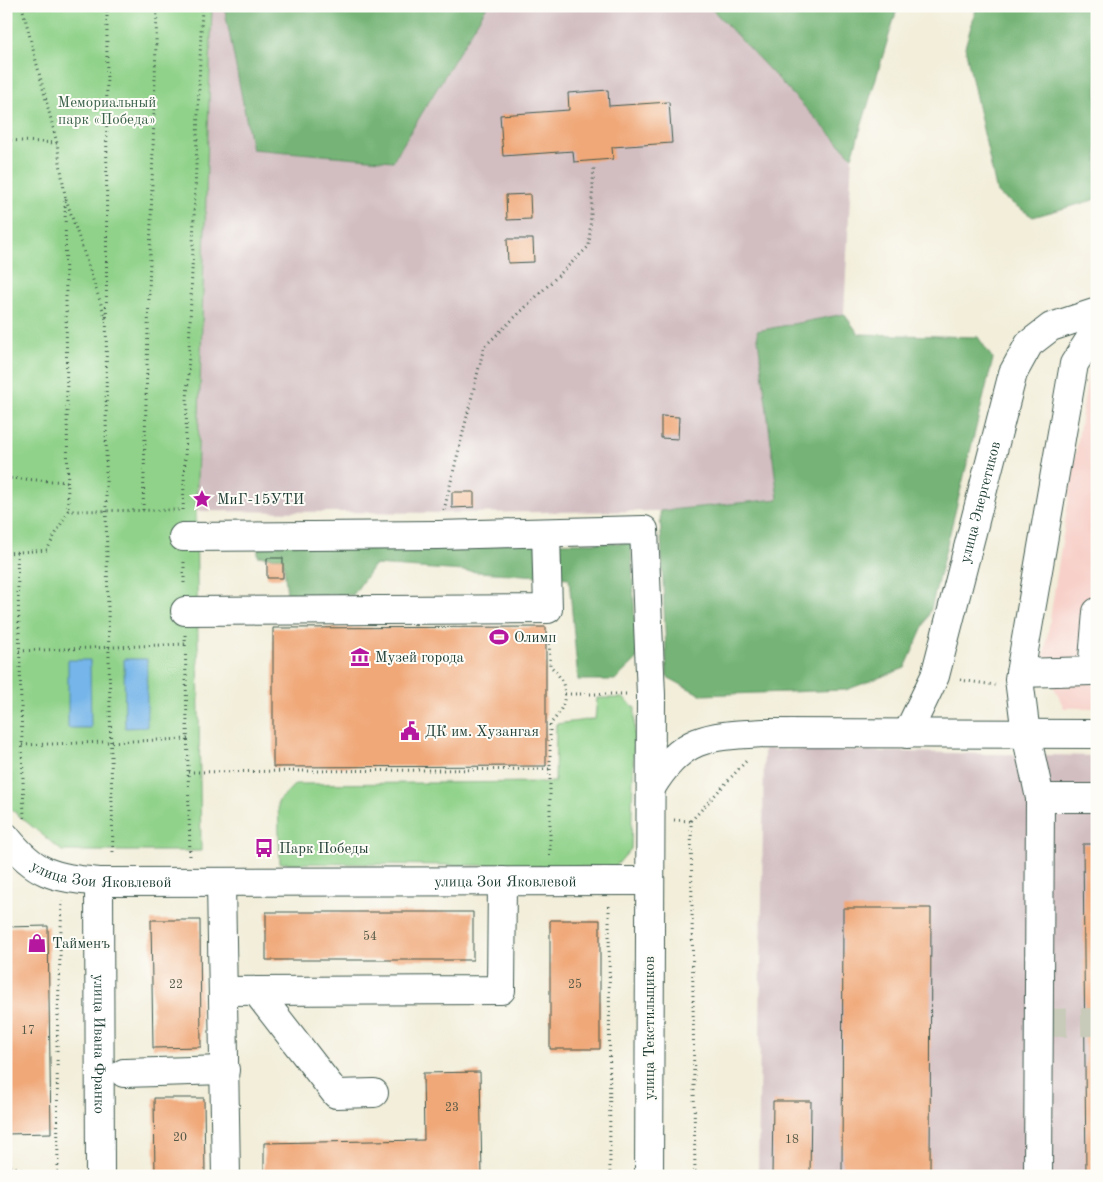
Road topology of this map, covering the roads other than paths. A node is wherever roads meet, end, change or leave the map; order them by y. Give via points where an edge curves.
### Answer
1 (1097, 312) edge
2 (1097, 328) edge
3 (546, 534) junction
4 (183, 537) road end
5 (185, 611) road end
6 (1097, 612) edge
7 (1095, 671) edge
8 (1020, 673) junction
9 (907, 734) junction
10 (1026, 734) junction
11 (1097, 734) edge
12 (651, 788) junction
13 (1040, 798) junction
14 (1097, 798) edge
15 (12, 839) edge
16 (502, 881) junction
17 (650, 881) junction
18 (99, 882) junction
19 (221, 882) junction
20 (223, 991) junction
21 (256, 991) junction
22 (225, 1070) junction
23 (124, 1073) dead end
24 (374, 1093) dead end
25 (100, 1176) edge
26 (226, 1176) edge
27 (649, 1176) edge
28 (1038, 1176) edge

1 - 9 street, улица Энергетиков via 1051,327 1028,344 1013,373 935,676
2 - 8 street via 1074,364
3 - 4 street
3 - 5 street via 548,609
3 - 12 street via 644,530 651,695
6 - 7 street
7 - 8 street
8 - 10 street
9 - 10 street
9 - 12 street via 713,736 680,752 662,769
10 - 11 street
10 - 13 street
12 - 17 street
13 - 14 street
13 - 28 street
15 - 18 street, улица Зои Яковлевой via 25,859 41,871 62,878
16 - 17 street, улица Зои Яковлевой
16 - 19 street, улица Зои Яковлевой
16 - 21 street via 502,990
17 - 27 street, улица Текстильщиков
18 - 19 street, улица Зои Яковлевой
18 - 25 street, улица Ивана Франко
19 - 20 street
20 - 21 street
20 - 22 street
21 - 24 street via 336,1094
22 - 23 street
22 - 26 street

